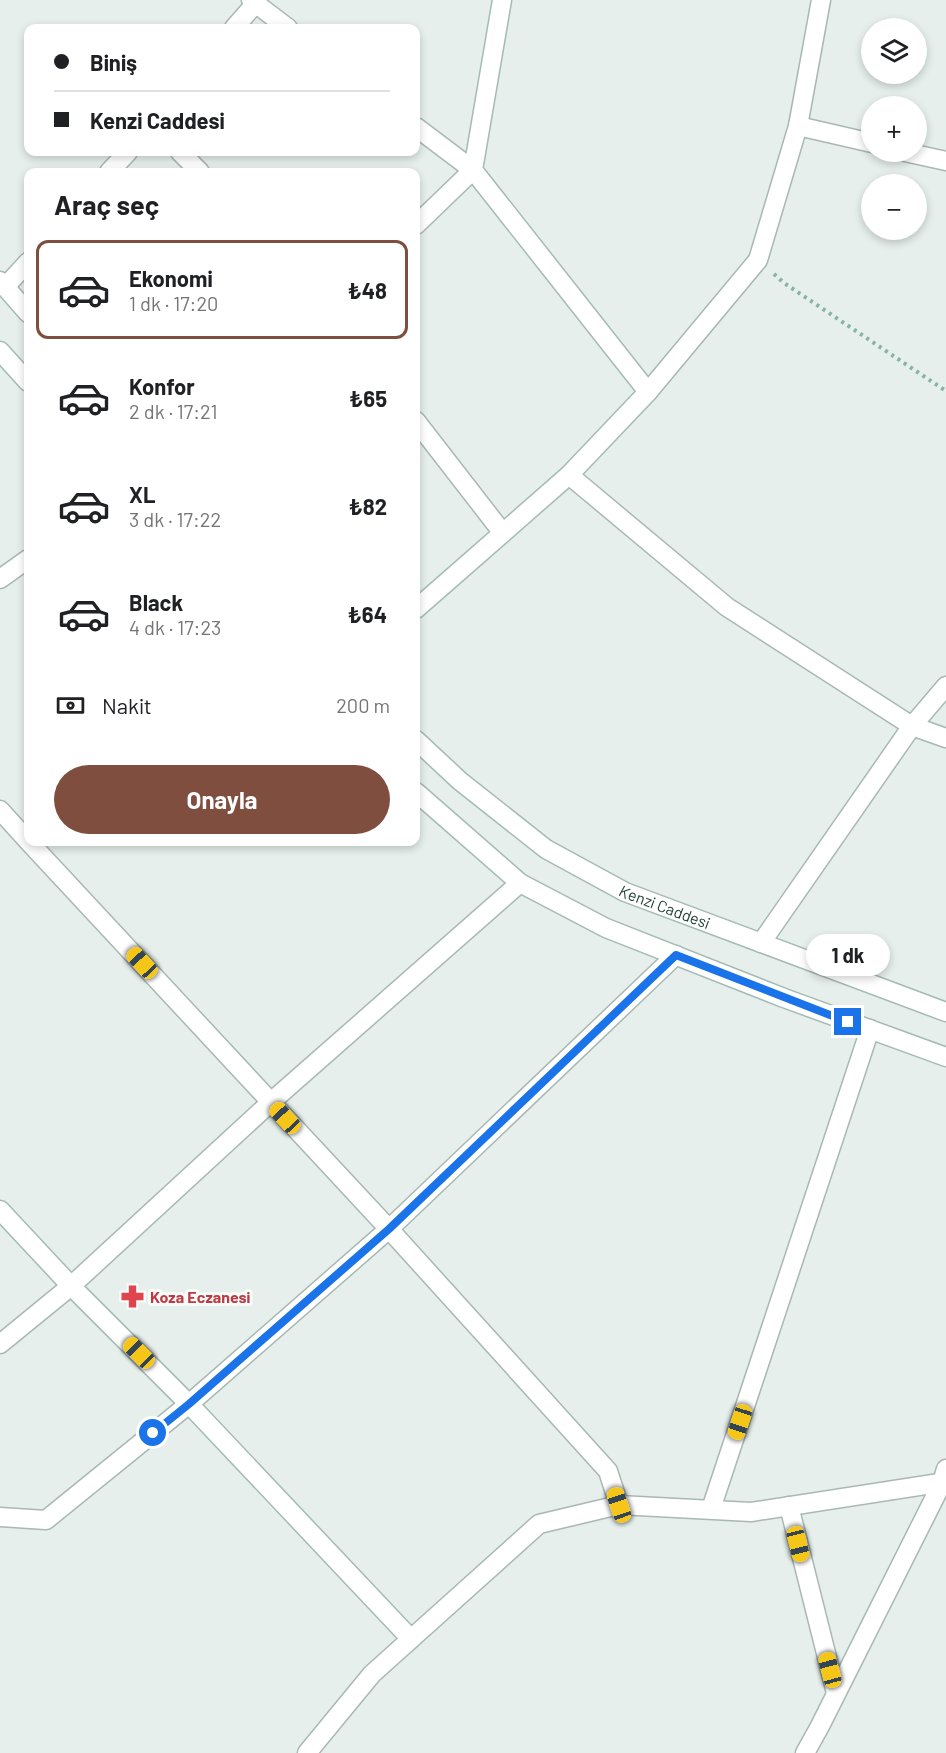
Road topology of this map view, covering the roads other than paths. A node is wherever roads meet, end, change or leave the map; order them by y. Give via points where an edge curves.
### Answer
1 (502, 0) edge
2 (821, 0) edge
3 (253, 2) edge
4 (237, 24) edge
5 (283, 24) edge
6 (798, 126) junction
7 (420, 130) edge
8 (861, 140) edge
9 (124, 156) edge
10 (184, 156) edge
11 (927, 157) edge
12 (946, 161) edge
13 (113, 168) edge
14 (196, 168) edge
15 (473, 170) junction
16 (420, 221) edge
17 (24, 266) edge
18 (3, 284) edge
19 (24, 308) edge
20 (0, 351) edge
21 (24, 378) edge
22 (648, 392) junction
23 (420, 426) edge
24 (569, 475) junction
25 (502, 532) junction
26 (24, 562) edge
27 (0, 579) edge
28 (420, 605) edge
29 (946, 686) edge
30 (912, 726) junction
31 (946, 738) edge
32 (420, 744) edge
33 (420, 796) edge
34 (0, 810) edge
35 (24, 836) edge
36 (34, 846) edge
37 (520, 883) junction
38 (761, 943) junction
39 (676, 955) junction
40 (946, 1012) edge
41 (870, 1029) junction
42 (946, 1058) edge
43 (271, 1102) junction
44 (0, 1210) edge
45 (389, 1229) junction
46 (71, 1286) junction
47 (0, 1344) edge
48 (189, 1404) junction
49 (945, 1478) edge
50 (619, 1505) junction
51 (789, 1506) junction
52 (711, 1509) junction
53 (0, 1517) edge
54 (411, 1639) junction
55 (836, 1693) junction
56 (307, 1753) edge
57 (805, 1753) edge

1 - 15 street
2 - 6 street
3 - 4 street
3 - 5 street
6 - 8 street
6 - 22 street via 758,260
7 - 15 street
9 - 13 street
10 - 14 street
11 - 12 street
15 - 16 street
15 - 22 street
17 - 18 street
18 - 19 street
20 - 21 street
22 - 24 street
23 - 25 street
24 - 25 street
24 - 30 street via 727,607
25 - 28 street
26 - 27 street
29 - 30 street
30 - 31 street
30 - 38 street
32 - 38 street, Kenzi Caddesi via 459,781 546,849 625,892
33 - 37 street
34 - 35 street
36 - 43 street
37 - 39 street via 606,928
37 - 43 street
38 - 40 street, Kenzi Caddesi
39 - 41 street
39 - 45 street
41 - 42 street
41 - 52 street
43 - 45 street
43 - 46 street
44 - 46 street
45 - 48 street
45 - 50 street via 608,1471
46 - 47 street
46 - 48 street
48 - 53 street via 46,1520
48 - 54 street
49 - 51 street
49 - 55 street
50 - 52 street
50 - 54 street via 539,1524
51 - 52 street via 751,1512
51 - 55 street
54 - 56 street via 372,1674
55 - 57 street

